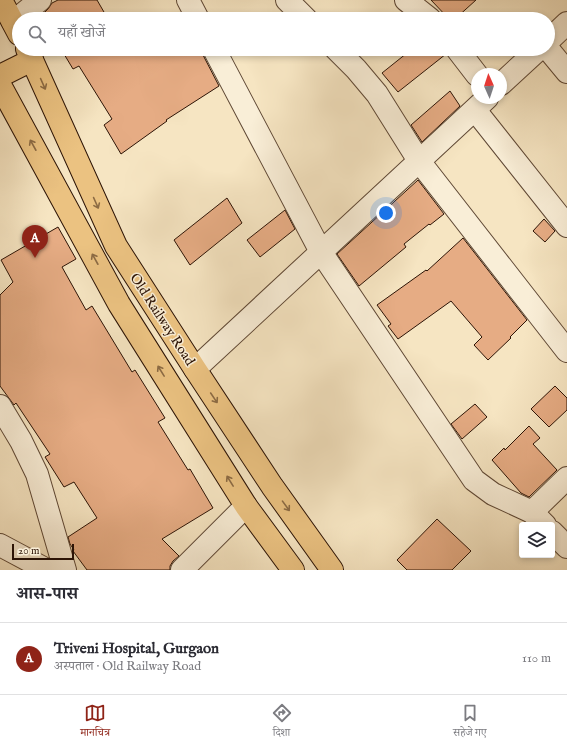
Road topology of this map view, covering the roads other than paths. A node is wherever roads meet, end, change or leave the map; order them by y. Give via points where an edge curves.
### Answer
1 (2, 0) edge
2 (40, 0) edge
3 (188, 0) edge
4 (287, 0) edge
5 (406, 0) edge
6 (30, 12) edge
7 (194, 12) edge
8 (299, 12) edge
9 (421, 12) edge
10 (12, 20) edge
11 (567, 23) edge
12 (555, 34) edge
13 (26, 56) edge
14 (30, 56) edge
15 (218, 56) edge
16 (343, 56) edge
17 (462, 56) edge
18 (531, 56) edge
19 (554, 56) edge
20 (472, 68) edge
21 (567, 72) edge
22 (0, 76) edge
23 (507, 78) edge
24 (3, 97) edge
25 (481, 104) edge
26 (420, 160) junction
27 (567, 226) edge
28 (321, 252) junction
29 (567, 351) edge
30 (195, 369) junction
31 (0, 406) edge
32 (567, 478) edge
33 (246, 506) junction
34 (538, 519) edge
35 (555, 535) edge
36 (0, 545) edge
37 (567, 547) edge
38 (47, 570) edge
39 (65, 570) edge
40 (182, 570) edge
41 (293, 570) edge
42 (332, 570) edge

1 - 10 main road
2 - 6 street
3 - 7 street
4 - 8 street
5 - 9 street
11 - 12 street
13 - 22 main road
14 -> 30 main road, Old Railway Road via 116,246
15 - 28 street
16 - 26 street via 377,94
17 - 20 street
18 - 23 street
19 - 21 street
33 -> 24 main road, Old Railway Road via 119,304
25 - 26 street
25 - 27 street
26 - 28 street
26 - 29 street
28 - 30 street
28 - 34 street via 474,480 493,494
30 -> 42 main road, Old Railway Road via 272,486
31 - 39 street via 37,474
32 - 34 street
33 - 40 street
33 - 41 main road, Old Railway Road
35 - 37 street
36 - 38 street

